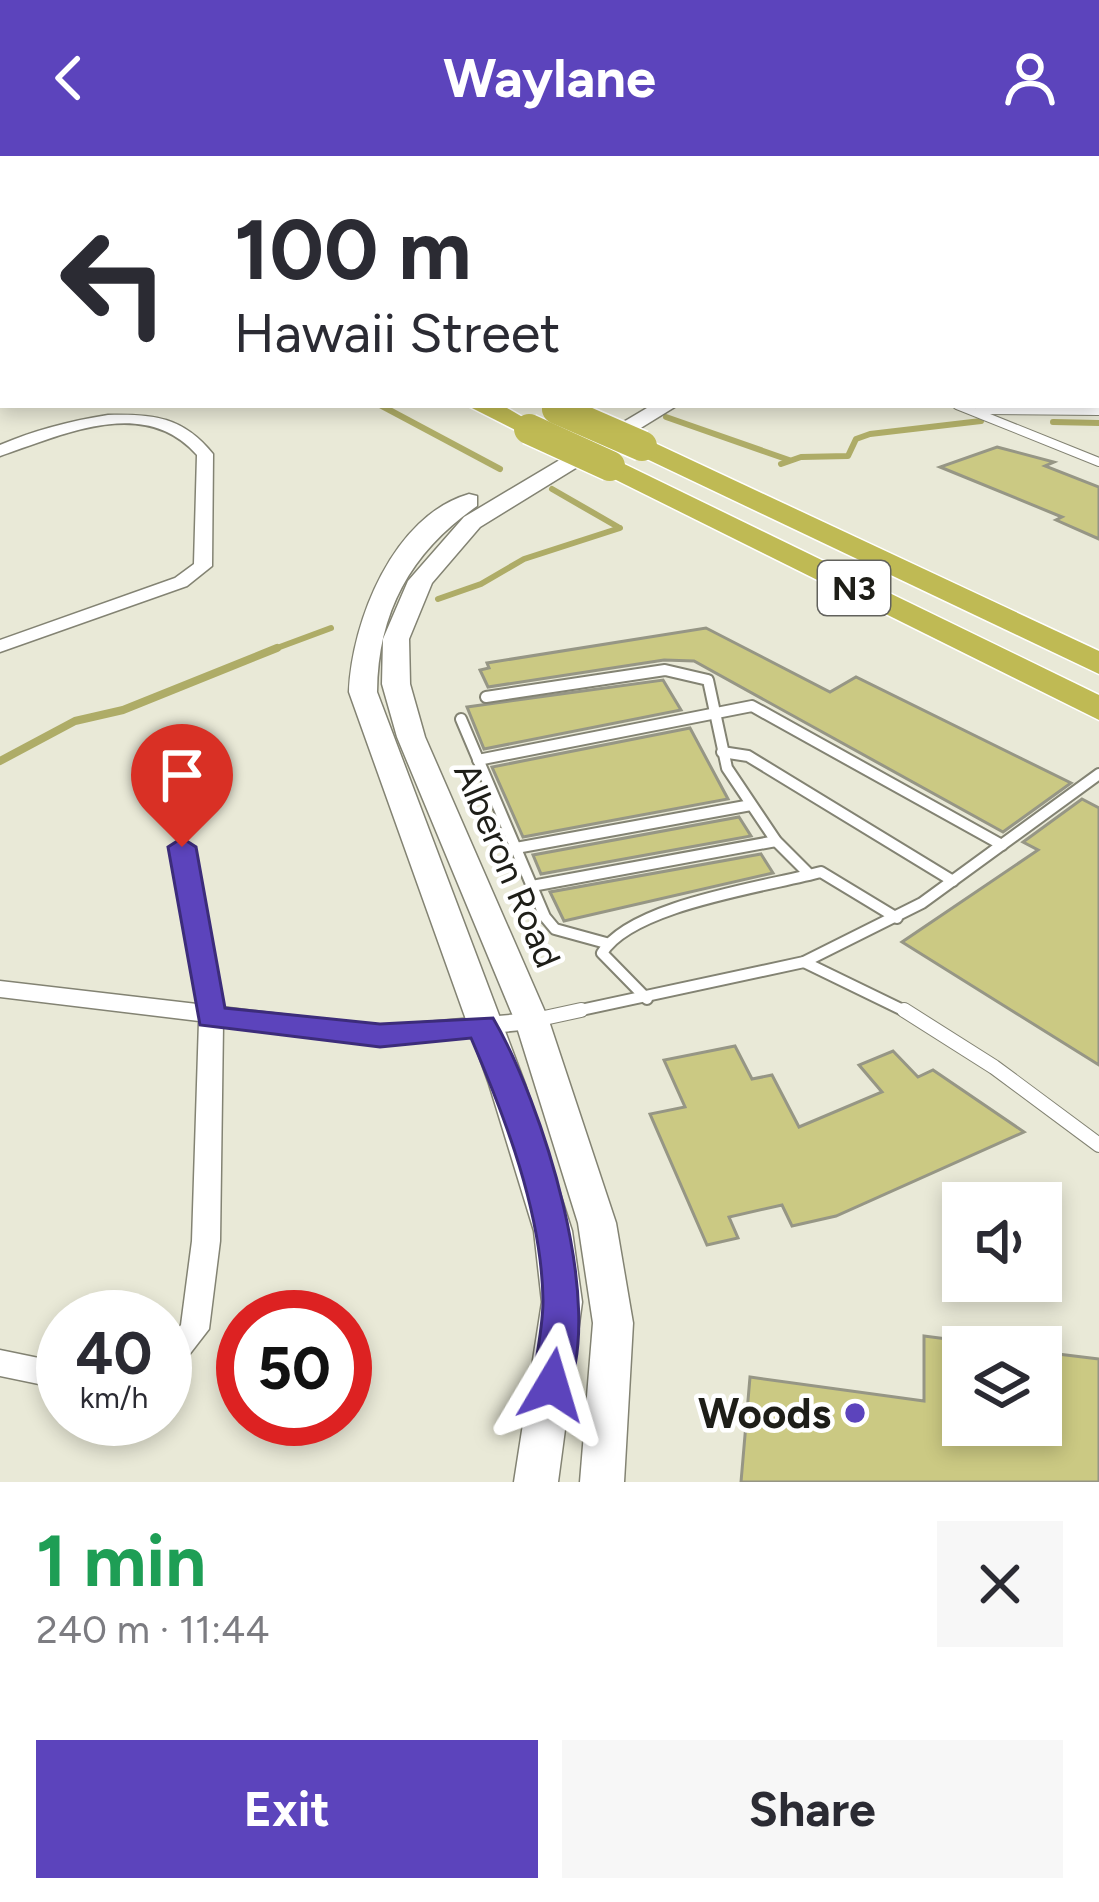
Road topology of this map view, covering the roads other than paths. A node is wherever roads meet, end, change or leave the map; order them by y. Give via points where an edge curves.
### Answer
1 (486, 408) edge
2 (555, 408) edge
3 (627, 408) edge
4 (662, 408) edge
5 (964, 408) edge
6 (969, 410) junction
7 (1099, 411) edge
8 (0, 451) edge
9 (1099, 461) edge
10 (0, 646) edge
11 (1099, 664) edge
12 (486, 697) dead end
13 (1099, 709) edge
14 (712, 718) junction
15 (461, 719) dead end
16 (722, 752) junction
17 (478, 760) junction
18 (1099, 774) edge
19 (751, 805) junction
20 (776, 841) junction
21 (1002, 844) junction
22 (182, 847) dead end
23 (516, 848) junction
24 (807, 872) junction
25 (953, 880) junction
26 (532, 886) junction
27 (897, 918) junction
28 (607, 943) junction
29 (804, 962) junction
30 (0, 989) edge
31 (647, 999) junction
32 (212, 1018) junction
33 (532, 1021) junction
34 (482, 1026) junction
35 (1099, 1145) edge
36 (192, 1332) edge
37 (0, 1364) edge
38 (36, 1371) edge
39 (536, 1482) edge
40 (602, 1482) edge

1 - 13 highway, N3, bridge
2 - 11 highway, N3, bridge
3 - 34 main road, Alberon Road via 436,526 396,570 368,627 363,692 375,735
4 - 33 main road, Alberon Road via 462,531 410,596 396,639 396,684 411,736
5 - 6 lane
6 - 7 lane
6 - 9 lane
8 - 10 street via 80,423 150,422 203,448 207,512 206,559 190,578
12 - 14 lane via 664,670 709,680
14 - 16 lane
14 - 17 lane
14 - 21 lane via 752,706
15 - 17 lane
16 - 19 lane
16 - 25 lane via 748,756
17 - 23 lane
18 - 21 lane
19 - 20 lane
19 - 23 lane
20 - 24 lane
20 - 26 lane
21 - 25 lane
22 - 32 street
23 - 26 lane
24 - 27 lane via 832,878
24 - 28 lane via 795,883 650,916
25 - 27 lane
26 - 28 lane via 555,929
27 - 29 lane
28 - 31 lane via 603,957
29 - 31 lane
29 - 35 lane via 909,1013
30 - 32 street
31 - 33 lane
32 - 34 street via 380,1035
32 - 36 street via 204,1287
33 - 34 street
33 - 40 main road, Alberon Road via 598,1223 609,1291
34 - 39 main road, Alberon Road via 533,1161 557,1260 560,1321
37 - 38 street

